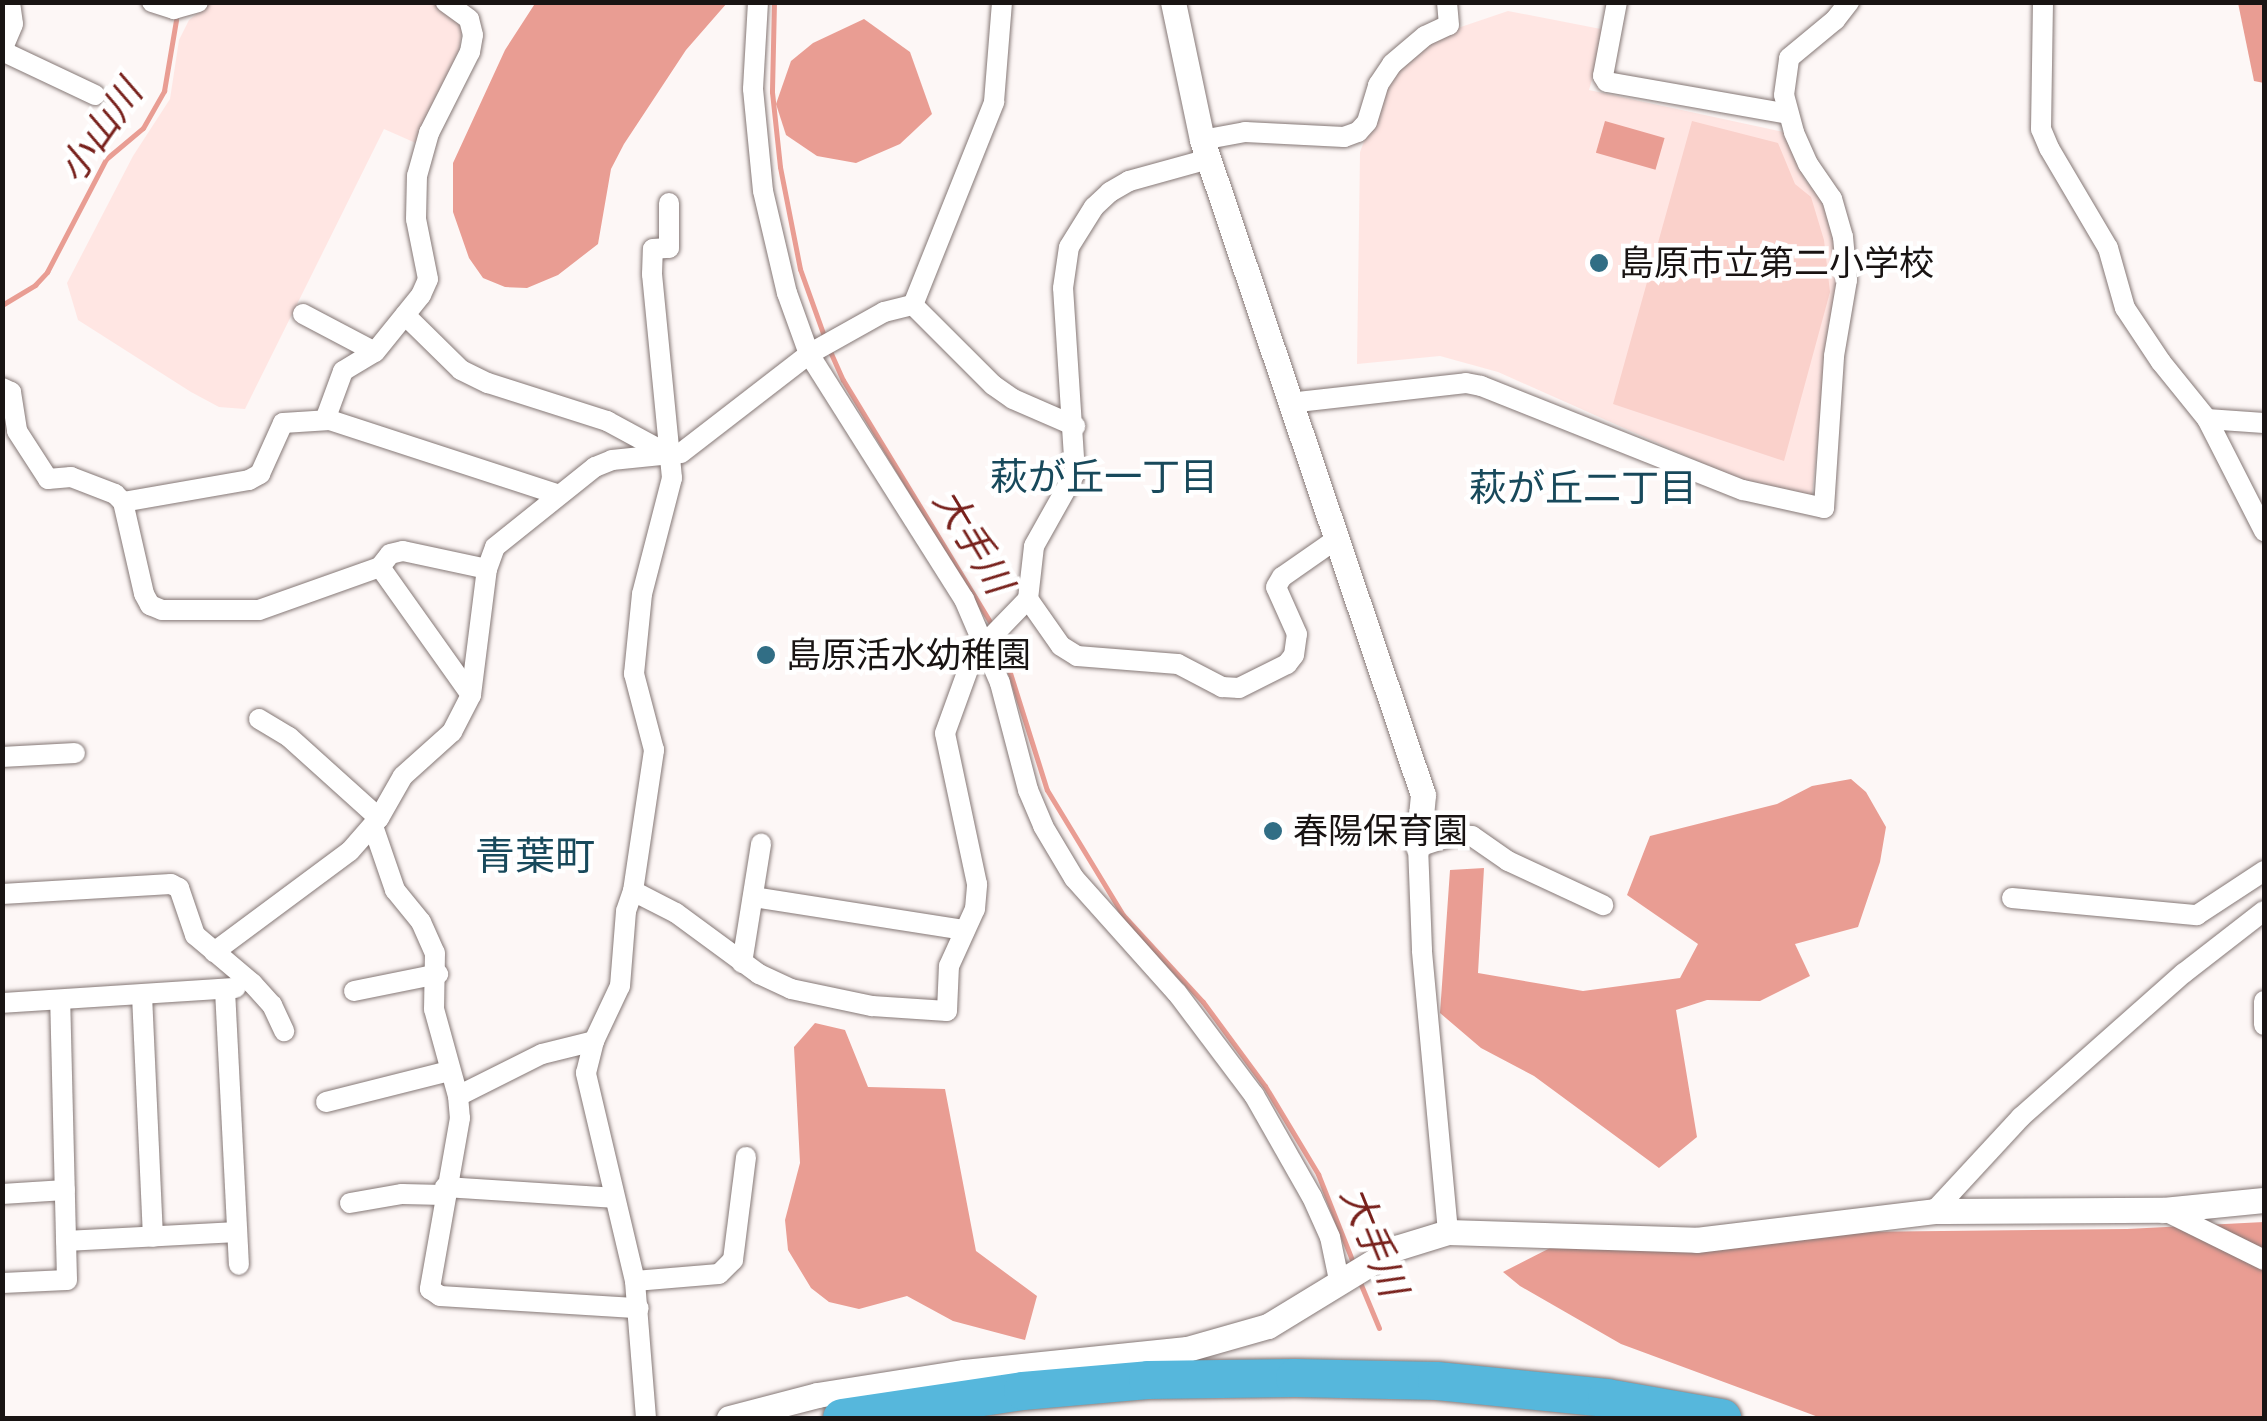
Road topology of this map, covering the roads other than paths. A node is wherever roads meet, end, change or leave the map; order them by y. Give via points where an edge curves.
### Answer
1 (10, 2) edge
2 (152, 2) edge
3 (198, 2) edge
4 (446, 2) edge
5 (484, 2) edge
6 (758, 2) edge
7 (1002, 2) edge
8 (1173, 2) edge
9 (1447, 2) edge
10 (1617, 2) edge
11 (1849, 2) edge
12 (2043, 2) edge
13 (469, 19) junction
14 (2, 50) edge
15 (95, 95) dead end
16 (1788, 114) junction
17 (1206, 150) junction
18 (669, 203) dead end
19 (913, 306) junction
20 (303, 314) dead end
21 (405, 315) junction
22 (819, 348) junction
23 (375, 352) junction
24 (2, 388) edge
25 (1289, 403) junction
26 (2207, 418) junction
27 (326, 420) junction
28 (2264, 423) edge
29 (1075, 426) junction
30 (672, 456) junction
31 (556, 494) junction
32 (123, 502) junction
33 (2264, 531) edge
34 (1335, 540) junction
35 (380, 567) junction
36 (487, 569) junction
37 (1028, 599) junction
38 (991, 636) junction
39 (471, 695) junction
40 (258, 718) dead end
41 (75, 753) dead end
42 (2, 757) edge
43 (376, 822) junction
44 (761, 844) dead end
45 (1418, 848) junction
46 (2264, 870) edge
47 (633, 891) junction
48 (2, 894) edge
49 (753, 897) junction
50 (2012, 898) dead end
51 (1603, 904) dead end
52 (2264, 911) edge
53 (964, 930) junction
54 (214, 952) junction
55 (742, 963) junction
56 (438, 974) junction
57 (252, 984) junction
58 (225, 990) junction
59 (354, 991) dead end
60 (142, 995) junction
61 (60, 1001) junction
62 (2264, 1001) edge
63 (2, 1003) edge
64 (2264, 1024) edge
65 (284, 1031) dead end
66 (594, 1041) junction
67 (449, 1071) junction
68 (458, 1096) junction
69 (326, 1102) dead end
70 (746, 1157) dead end
71 (65, 1190) junction
72 (444, 1191) junction
73 (2, 1194) edge
74 (612, 1198) junction
75 (2264, 1200) edge
76 (350, 1202) dead end
77 (2163, 1210) junction
78 (1934, 1211) junction
79 (237, 1232) junction
80 (1448, 1232) junction
81 (153, 1237) junction
82 (66, 1242) junction
83 (2264, 1260) edge
84 (239, 1265) dead end
85 (1353, 1277) junction
86 (635, 1281) junction
87 (2, 1283) edge
88 (638, 1308) junction
89 (646, 1418) edge
90 (729, 1418) edge
91 (842, 1418) edge
92 (1722, 1418) edge

1 - 14 street via 13,24
2 - 3 street via 174,9
4 - 13 street
5 - 13 street
6 - 22 street via 753,89 763,191 787,293
7 - 19 street via 994,102
8 - 17 street
9 - 17 street via 1449,25 1392,64 1358,132 1245,132
10 - 16 street via 1607,82
11 - 16 street via 1789,58
12 - 26 street via 2041,129 2108,248 2125,308
13 - 21 street via 470,52 429,133 418,176 416,219 428,279
14 - 15 street
16 - 25 street via 1808,164 1832,199 1847,280 1834,356 1824,508 1743,490 1466,383
17 - 25 street
17 - 29 street via 1110,192 1069,247 1063,288
18 - 30 street via 669,248 653,249 652,274
19 - 22 street via 884,312
19 - 29 street via 993,385
20 - 23 street
21 - 23 street
21 - 30 street via 460,370 607,421
22 - 30 street
22 - 38 street
23 - 27 street via 343,372
24 - 32 street via 11,392 16,431 48,479 70,477
25 - 34 street
26 - 28 street
26 - 33 street
27 - 31 street
27 - 32 street via 283,423 260,474 250,480
29 - 37 street via 1075,473 1034,546
30 - 31 street via 612,460
30 - 47 street via 642,594 634,674 654,750
31 - 36 street via 501,538
32 - 35 street via 144,594 162,610 277,607
34 - 37 street via 1276,587 1297,634 1294,655 1239,688 1178,664 1077,656 1061,646
34 - 45 street via 1423,795
35 - 36 street via 403,551
35 - 39 street
36 - 39 street
37 - 38 street
38 - 53 street via 966,670 945,733 976,884 975,908
38 - 85 street via 1028,790 1044,826 1074,878 1177,993 1254,1095
39 - 43 street via 452,732 403,776
40 - 43 street via 289,736
41 - 42 street
43 - 54 street via 350,851
43 - 56 street via 396,890 421,922
44 - 49 street
45 - 51 street via 1472,836 1508,861
45 - 80 street
46 - 50 street via 2197,915
47 - 55 street via 676,913
47 - 66 street via 620,986
48 - 54 street via 171,884 179,888 194,935
49 - 53 street
49 - 55 street
52 - 78 street via 2021,1116
53 - 55 street via 949,966 947,1011 872,1006 791,989
54 - 57 street
56 - 59 street
56 - 67 street via 434,1008
57 - 58 street
57 - 65 street
58 - 60 street
58 - 79 street
60 - 61 street
60 - 81 street
61 - 63 street
61 - 71 street
62 - 64 street
66 - 68 street via 542,1054
66 - 74 street via 587,1091 606,1148
67 - 68 street
67 - 69 street
68 - 72 street via 460,1118
70 - 86 street via 733,1260 719,1274
71 - 73 street
71 - 82 street
72 - 74 street
72 - 76 street
72 - 88 street via 428,1285 434,1294
74 - 86 street
75 - 77 street
77 - 78 street
77 - 83 street
78 - 80 street via 1696,1240
79 - 81 street
79 - 84 street
80 - 85 street via 1396,1248
81 - 82 street
82 - 87 street via 66,1280
85 - 90 street via 1268,1326 1188,1349 946,1374 818,1394
86 - 88 street
88 - 89 street
91 - 92 highway via 1041,1389 1295,1378 1437,1381 1608,1398

